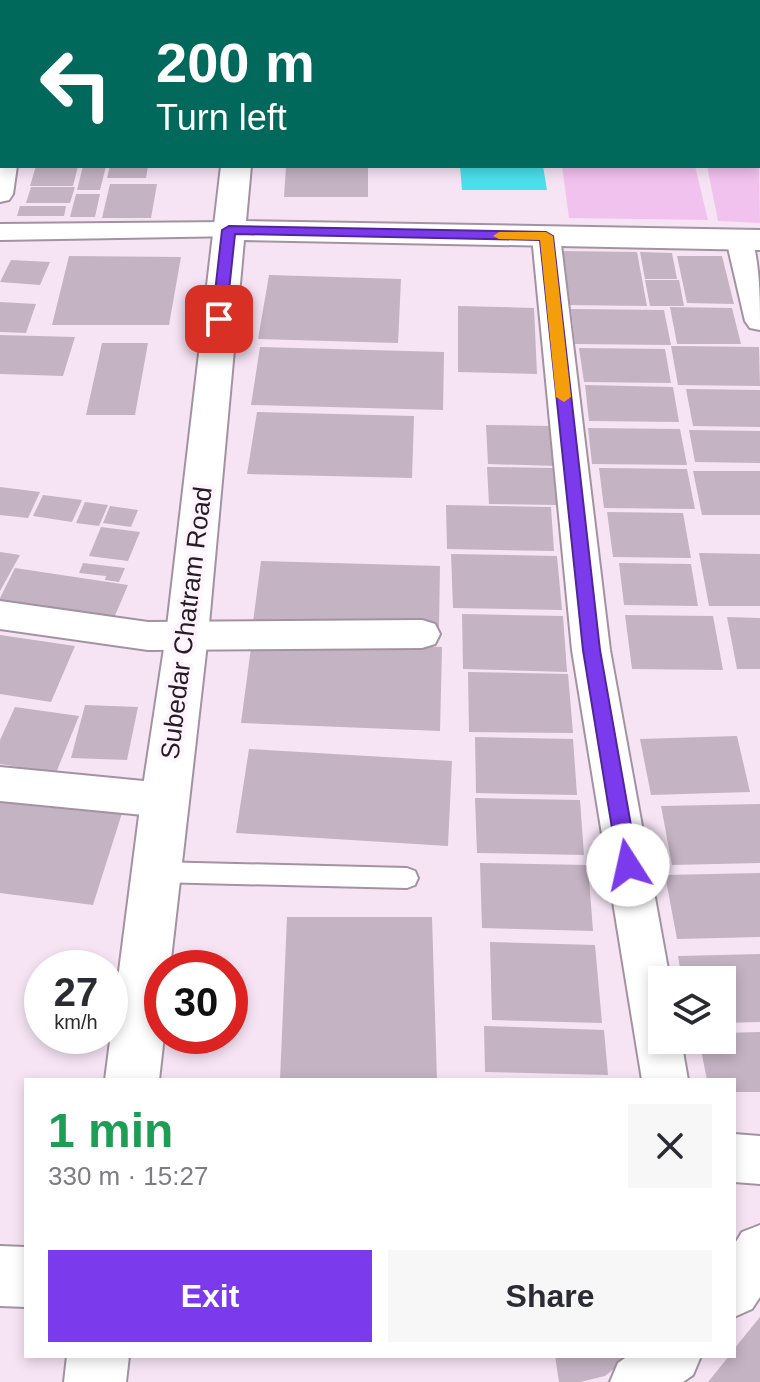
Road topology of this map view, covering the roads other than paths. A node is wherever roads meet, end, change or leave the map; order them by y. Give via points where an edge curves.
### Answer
1 (4, 168) edge
2 (236, 168) edge
3 (0, 194) edge
4 (229, 230) junction
5 (0, 232) edge
6 (546, 236) junction
7 (750, 240) edge
8 (760, 321) edge
9 (0, 615) edge
10 (422, 634) dead end
11 (187, 635) junction
12 (0, 784) edge
13 (164, 800) junction
14 (156, 872) junction
15 (407, 878) dead end
16 (132, 1078) edge
17 (665, 1078) edge
18 (736, 1158) edge
19 (760, 1160) edge
20 (760, 1250) edge
21 (0, 1276) edge
22 (24, 1277) edge
23 (736, 1288) edge
24 (98, 1358) edge
25 (671, 1358) edge
26 (95, 1382) edge
27 (637, 1382) edge

1 - 3 street
2 - 4 main road, Subedar Chatram Road
4 - 5 street
4 - 6 main road
4 - 11 main road, Subedar Chatram Road
6 - 7 main road
6 - 17 street via 591,650
7 - 8 street
9 - 11 street via 148,636
10 - 11 street
11 - 13 main road, Subedar Chatram Road
12 - 13 street
13 - 14 main road, Subedar Chatram Road
14 - 15 lane
14 - 16 main road, Subedar Chatram Road
18 - 19 street
20 - 23 street
21 - 22 main road
24 - 26 main road
25 - 27 street

